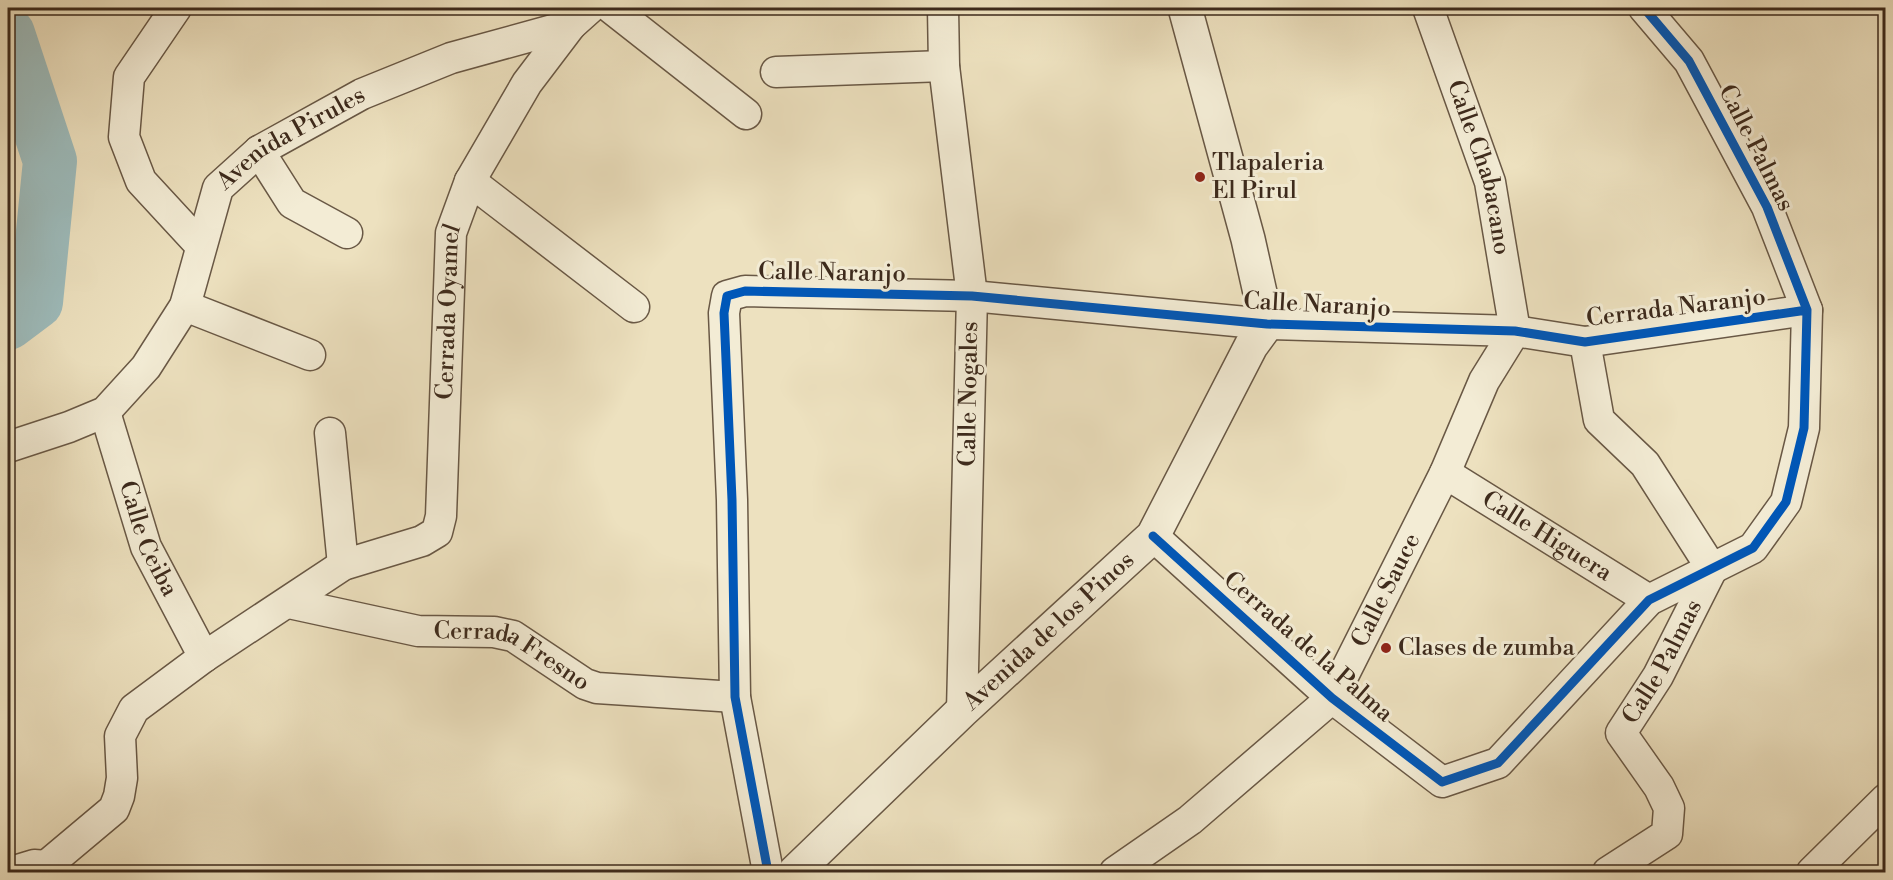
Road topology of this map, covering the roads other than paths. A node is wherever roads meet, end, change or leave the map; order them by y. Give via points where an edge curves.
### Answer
1 (176, 8) edge
2 (611, 8) edge
3 (943, 8) edge
4 (1185, 8) edge
5 (1428, 8) edge
6 (1644, 8) edge
7 (580, 16) edge
8 (944, 66) junction
9 (776, 72) dead end
10 (746, 114) dead end
11 (259, 151) junction
12 (470, 181) junction
13 (347, 233) dead end
14 (201, 246) junction
15 (972, 296) junction
16 (185, 306) junction
17 (634, 307) dead end
18 (1808, 310) junction
19 (1268, 324) junction
20 (1515, 331) junction
21 (1585, 342) junction
22 (310, 354) dead end
23 (105, 412) junction
24 (330, 433) dead end
25 (8, 447) edge
26 (1445, 473) junction
27 (1153, 536) junction
28 (343, 565) junction
29 (1712, 569) junction
30 (1649, 600) junction
31 (289, 603) junction
32 (204, 657) junction
33 (735, 697) junction
34 (1332, 698) junction
35 (962, 711) junction
36 (1884, 803) edge
37 (43, 869) edge
38 (11, 873) edge
39 (768, 873) edge
40 (795, 873) edge
41 (1115, 873) edge
42 (1608, 873) edge
43 (1812, 873) edge

1 - 14 street via 129,77 124,138 141,181
2 - 10 street
3 - 8 street, Calle Nogales
4 - 19 street
5 - 20 street, Calle Chabacano via 1490,182
6 - 18 street, Calle Palmas via 1689,61 1767,207
7 - 11 street, Avenida Pirules via 451,58 362,94
7 - 12 street, Cerrada Oyamel via 527,83
8 - 9 street
8 - 15 street, Calle Nogales
11 - 13 street via 292,203
11 - 14 street, Avenida Pirules via 218,188
12 - 17 street
12 - 28 street, Cerrada Oyamel via 451,233 441,516 437,532 422,541
14 - 16 street, Avenida Pirules
15 - 19 street, Calle Naranjo
15 - 33 street, Calle Naranjo via 745,291 727,296 724,313
15 - 35 street, Calle Nogales
16 - 22 street
16 - 23 street, Avenida Pirules via 146,367
18 - 21 street, Cerrada Naranjo
18 - 29 street, Calle Palmas via 1804,428 1786,502 1753,548
19 - 20 street, Calle Naranjo
19 - 27 street, Avenida de los Pinos via 1251,346
20 - 21 street, Cerrada Naranjo
20 - 26 street, Calle Sauce via 1484,381
21 - 29 street via 1599,420 1645,464
23 - 25 street, Avenida Pirules
23 - 32 street, Calle Ceiba via 146,547
24 - 28 street
26 - 30 street, Calle Higuera
26 - 34 street, Calle Sauce
27 - 34 street, Cerrada de la Palma
27 - 35 street, Avenida de los Pinos
28 - 31 street, Cerrada Oyamel
29 - 30 street
29 - 42 street, Calle Palmas via 1658,676 1621,733 1669,808 1667,834
30 - 34 street, Cerrada de la Palma via 1498,764 1442,782
31 - 32 street, Cerrada Oyamel
31 - 33 street, Cerrada Fresno via 418,631 513,636 585,684 603,689
32 - 37 street, Cerrada Oyamel via 134,709 120,736 122,778 114,809
33 - 39 street, Calle Naranjo
34 - 41 street, Calle Sauce via 1190,820
35 - 40 street, Avenida de los Pinos
36 - 43 street
37 - 38 street, Cerrada Oyamel via 34,865

